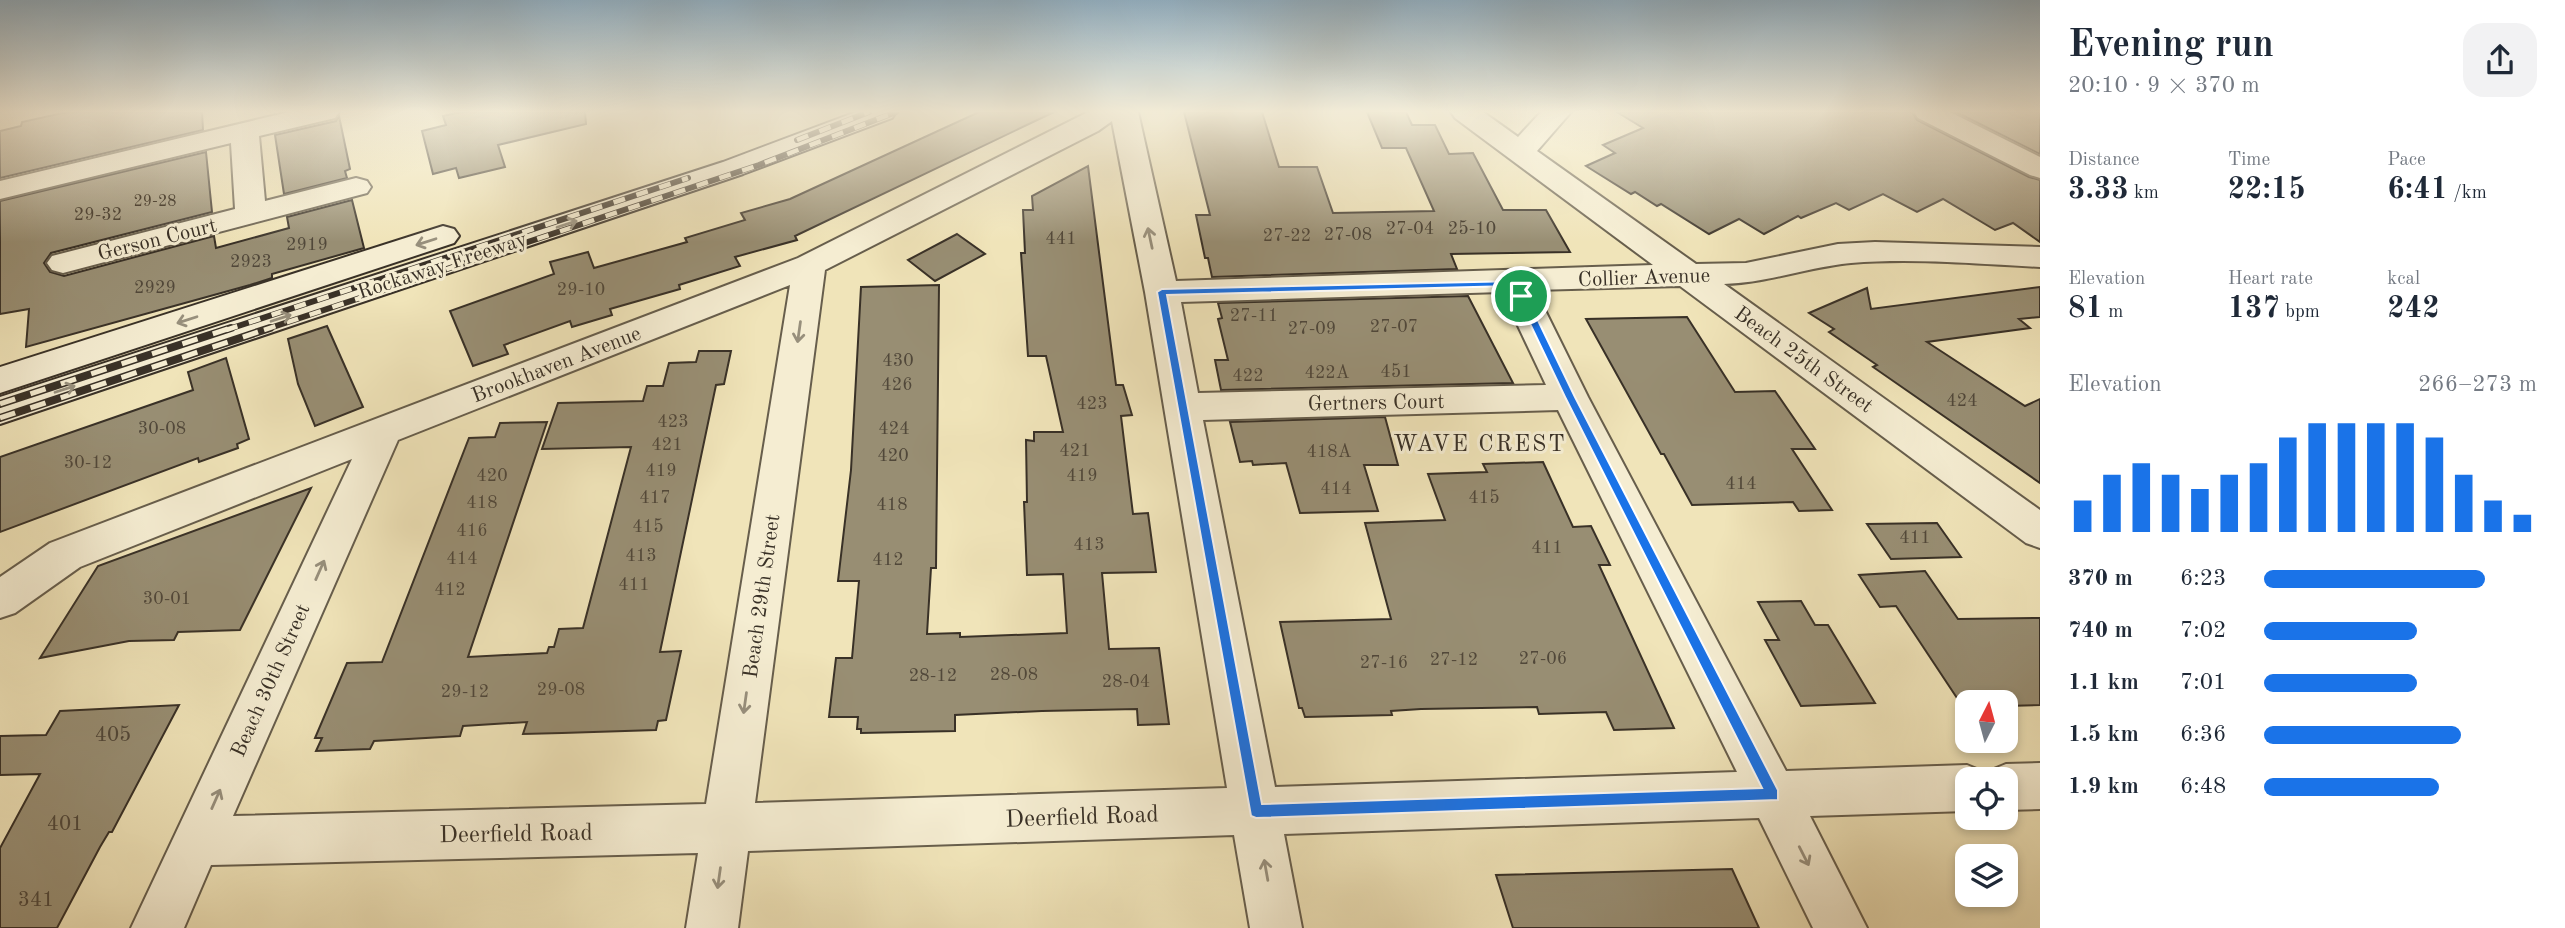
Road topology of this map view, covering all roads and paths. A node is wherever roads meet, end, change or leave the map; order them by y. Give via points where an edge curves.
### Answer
1 (146, 155) edge
2 (246, 155) edge
3 (685, 155) edge
4 (769, 155) edge
5 (1028, 155) edge
6 (1133, 155) edge
7 (1525, 155) edge
8 (2013, 155) edge
9 (2040, 169) edge
10 (356, 187) dead end
11 (0, 190) edge
12 (251, 215) junction
13 (2040, 257) edge
14 (63, 263) dead end
15 (809, 265) junction
16 (1688, 273) junction
17 (1515, 283) junction
18 (1162, 292) junction
19 (0, 380) edge
20 (1570, 397) junction
21 (1182, 407) junction
22 (0, 411) edge
23 (383, 432) junction
24 (2040, 532) edge
25 (0, 600) edge
26 (2040, 786) edge
27 (2018, 787) edge
28 (1955, 788) edge
29 (1773, 795) junction
30 (1256, 811) junction
31 (726, 828) junction
32 (198, 841) junction
33 (157, 928) edge
34 (712, 928) edge
35 (1276, 928) edge
36 (1841, 928) edge

1 - 11 street
2 - 12 street
3 -> 19 street, Rockaway Freeway
22 -> 4 street, Rockaway Freeway
5 - 15 street, Brookhaven Avenue
18 -> 6 street
7 - 16 street, Beach 25th Street
8 - 9 street
10 - 12 street, Gerson Court
12 - 14 street, Gerson Court
13 - 16 street, Collier Avenue via 1909,250 1848,253 1745,274
15 - 23 street, Brookhaven Avenue
15 -> 31 street, Beach 29th Street
16 - 17 street, Collier Avenue
16 - 24 street, Beach 25th Street
17 - 18 street, Collier Avenue
17 - 20 street
18 - 21 street
20 - 21 street, Gertners Court
20 - 29 street
21 - 30 street
23 - 25 street, Brookhaven Avenue via 65,555
32 -> 23 street, Beach 30th Street
26 - 27 street
28 - 29 street, Deerfield Road
29 - 30 street, Deerfield Road
29 -> 36 street
30 - 31 street, Deerfield Road
35 -> 30 street
31 - 32 street, Deerfield Road
31 -> 34 street, Beach 29th Street
32 - 33 street, Beach 30th Street

